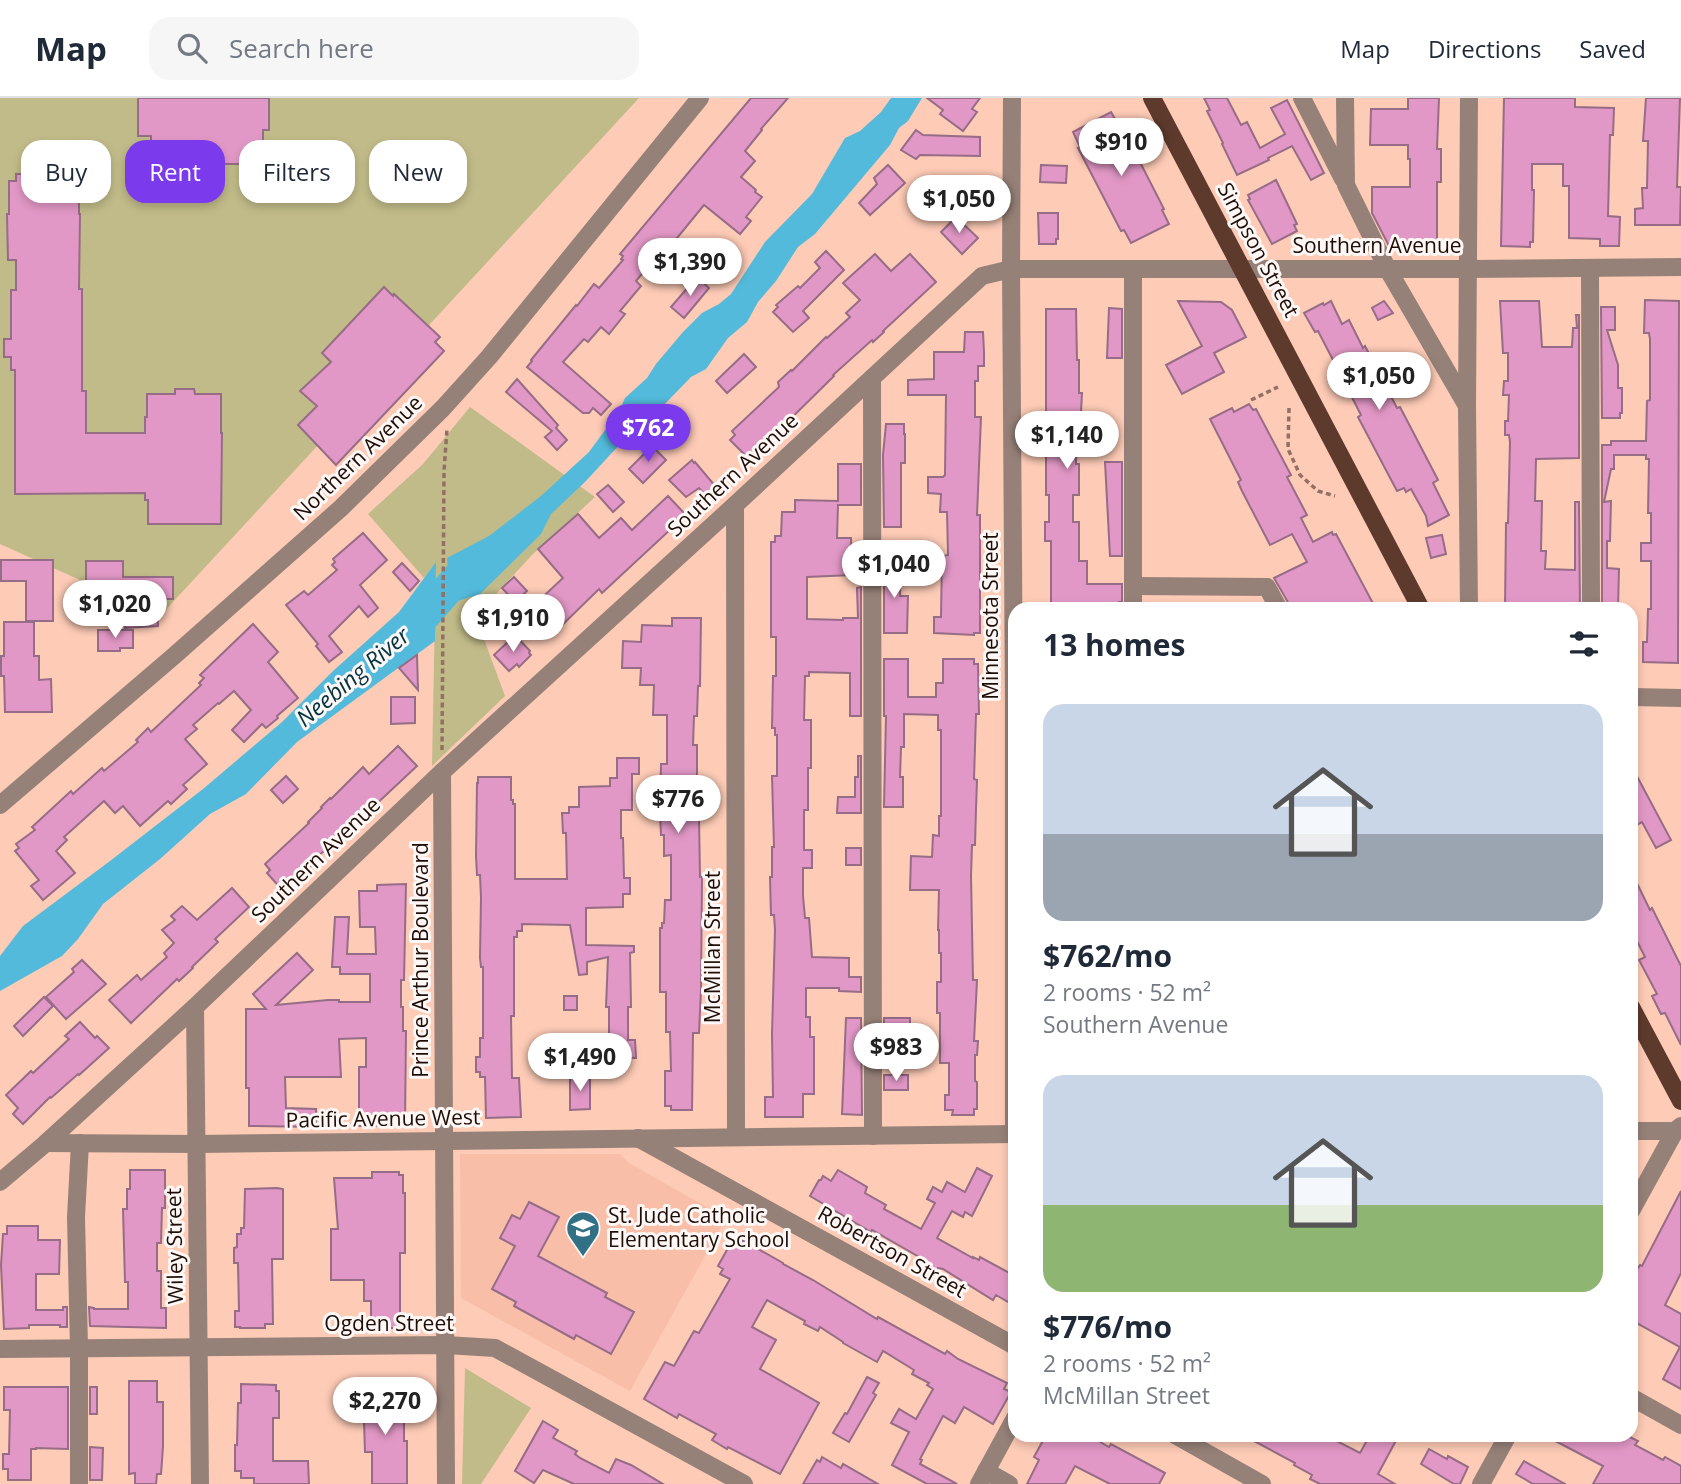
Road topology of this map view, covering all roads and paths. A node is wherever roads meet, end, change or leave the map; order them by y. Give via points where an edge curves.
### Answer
1 (700, 98) edge
2 (1012, 98) edge
3 (1152, 98) edge
4 (1302, 98) edge
5 (1345, 98) edge
6 (1469, 98) edge
7 (1346, 185) junction
8 (1681, 267) edge
9 (1242, 268) junction
10 (1387, 268) junction
11 (1591, 268) junction
12 (1011, 269) junction
13 (1133, 269) junction
14 (1468, 269) junction
15 (872, 378) junction
16 (1278, 387) dead end
17 (1251, 400) dead end
18 (449, 401) junction
19 (1467, 406) junction
20 (1289, 408) dead end
21 (1288, 449) junction
22 (1282, 452) dead end
23 (1335, 496) dead end
24 (735, 505) junction
25 (1133, 586) junction
26 (1014, 602) edge
27 (1133, 602) edge
28 (1275, 602) edge
29 (1416, 602) edge
30 (1469, 602) edge
31 (1591, 602) edge
32 (1638, 697) edge
33 (1681, 698) edge
34 (442, 764) junction
35 (0, 805) edge
36 (195, 1007) junction
37 (1638, 1020) edge
38 (1681, 1101) edge
39 (1678, 1128) edge
40 (1638, 1131) edge
41 (1008, 1134) edge
42 (873, 1136) junction
43 (736, 1137) junction
44 (637, 1138) junction
45 (445, 1140) junction
46 (46, 1143) junction
47 (80, 1143) junction
48 (197, 1144) junction
49 (0, 1182) edge
50 (1638, 1199) edge
51 (1008, 1342) edge
52 (446, 1345) junction
53 (79, 1348) junction
54 (199, 1348) junction
55 (0, 1349) edge
56 (1638, 1401) edge
57 (1681, 1425) edge
58 (1008, 1431) edge
59 (1187, 1442) edge
60 (1504, 1442) edge
61 (982, 1477) edge
62 (79, 1484) edge
63 (200, 1484) edge
64 (446, 1484) edge
65 (744, 1484) edge
66 (1009, 1484) edge
67 (1262, 1484) edge
68 (1481, 1484) edge

1 - 18 street, Northern Avenue
2 - 12 street, Minnesota Street
3 - 9 main road, Simpson Street
4 - 7 street
5 - 7 street
6 - 14 street
7 - 10 street
8 - 11 street, Southern Avenue
9 - 10 street, Southern Avenue
9 - 13 street, Southern Avenue
9 - 29 main road, Simpson Street
10 - 14 street, Southern Avenue
10 - 19 street
11 - 14 street, Southern Avenue
11 - 31 street
12 - 13 street, Southern Avenue
12 - 15 street, Southern Avenue via 982,276
12 - 26 street, Minnesota Street
13 - 25 street
14 - 19 street
15 - 24 street, Southern Avenue
15 - 42 street
16 - 17 path
18 - 34 path via 444,471
18 - 35 street, Northern Avenue via 330,517
19 - 30 street
20 - 21 path
21 - 22 path
21 - 23 path via 1300,475 1318,491
24 - 34 street, Southern Avenue
24 - 43 street, McMillan Street
25 - 27 street
25 - 28 street via 1267,587
32 - 33 street
34 - 36 street, Southern Avenue
34 - 45 street, Prince Arthur Boulevard
36 - 46 street, Southern Avenue
36 - 48 street, Wiley Street
37 - 38 main road
39 - 40 street
39 - 50 street
41 - 42 street, Pacific Avenue West
42 - 43 street, Pacific Avenue West
43 - 44 street, Pacific Avenue West
44 - 45 street, Pacific Avenue West
44 - 51 street, Robertson Street
45 - 48 street, Pacific Avenue West
45 - 52 street, Prince Arthur Boulevard
46 - 47 street, Pacific Avenue West
46 - 49 street, Southern Avenue
47 - 48 street, Pacific Avenue West
47 - 53 street via 76,1217
48 - 54 street, Wiley Street
52 - 54 street, Ogden Street
52 - 64 street, Prince Arthur Boulevard
52 - 65 street, Ogden Street via 495,1348
53 - 54 street, Ogden Street
53 - 55 street, Ogden Street
53 - 62 street
54 - 63 street, Wiley Street
56 - 57 street
58 - 61 street
59 - 67 street
60 - 68 street
61 - 66 street

